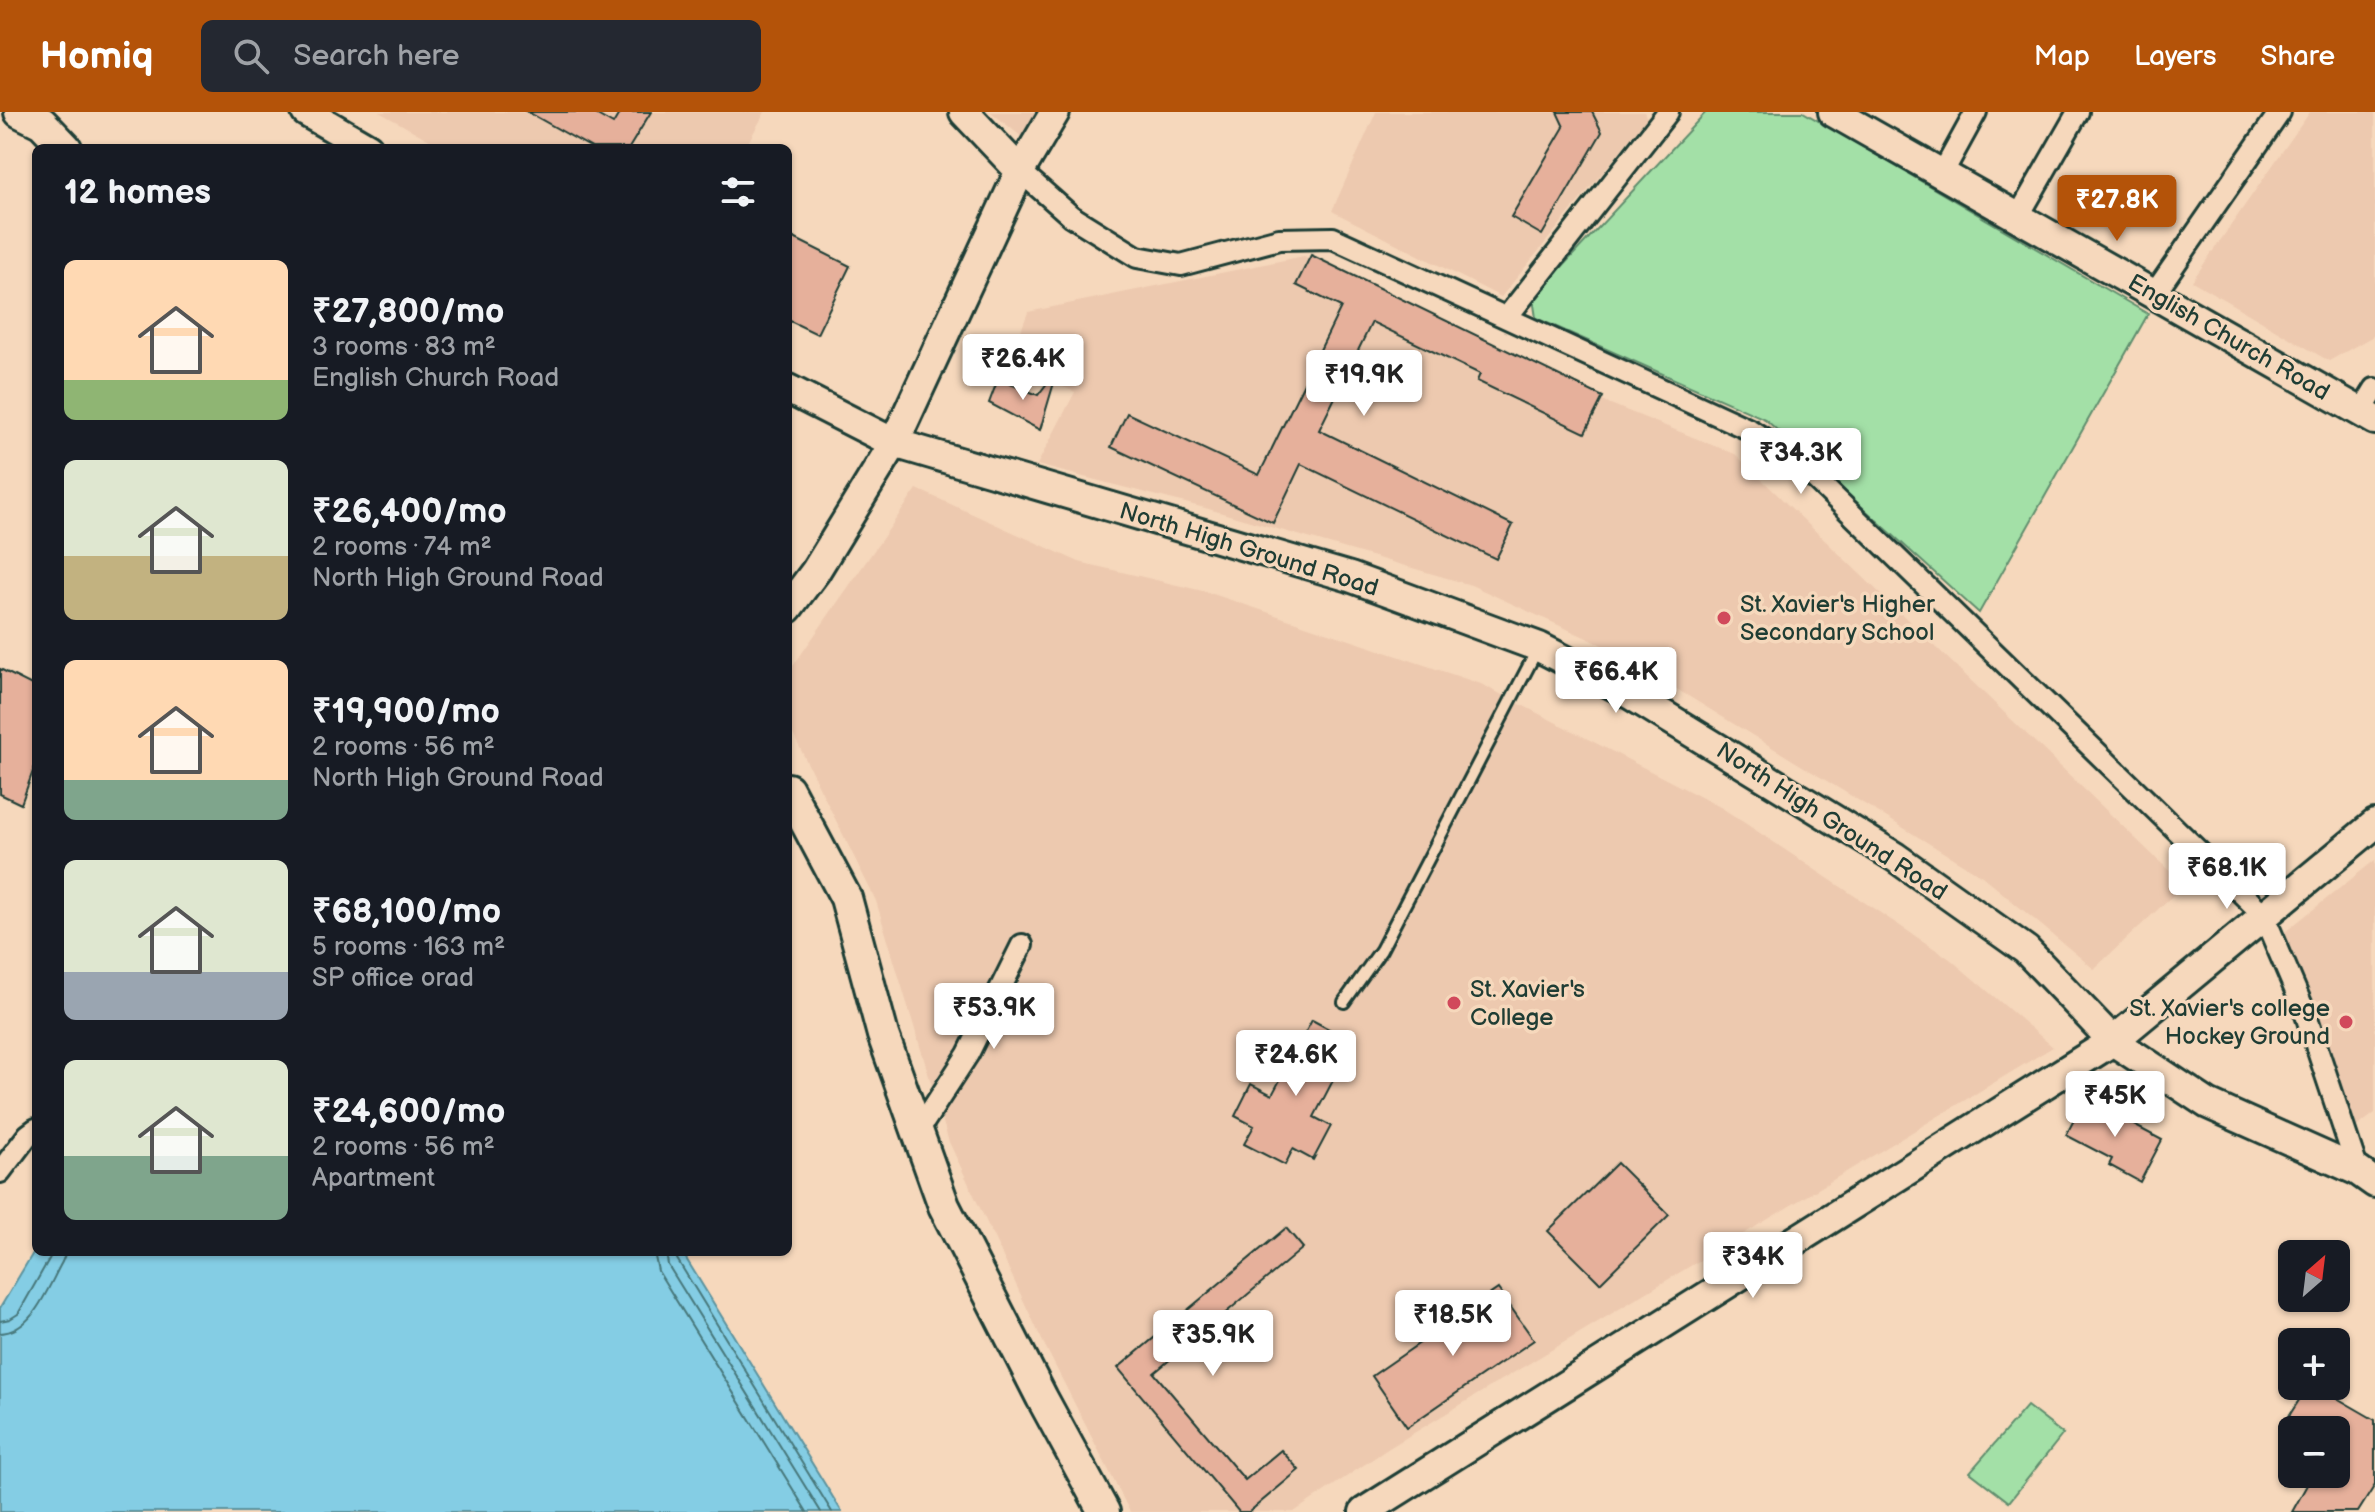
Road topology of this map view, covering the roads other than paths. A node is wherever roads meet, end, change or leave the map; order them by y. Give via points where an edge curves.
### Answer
1 (20, 112) edge
2 (306, 112) edge
3 (964, 112) edge
4 (1055, 112) edge
5 (1668, 112) edge
6 (1833, 112) edge
7 (1976, 112) edge
8 (2078, 112) edge
9 (2280, 112) edge
10 (62, 144) edge
11 (361, 144) edge
12 (1020, 171) junction
13 (1942, 174) junction
14 (2018, 217) junction
15 (2154, 294) junction
16 (1507, 317) junction
17 (792, 391) edge
18 (2370, 407) edge
19 (894, 443) junction
20 (801, 576) edge
21 (792, 598) edge
22 (1539, 647) junction
23 (792, 797) edge
24 (2375, 824) edge
25 (2263, 914) junction
26 (1022, 945) dead end
27 (1344, 1002) dead end
28 (2113, 1041) junction
29 (918, 1131) junction
30 (32, 1132) edge
31 (0, 1172) edge
32 (2366, 1177) edge
33 (1104, 1512) edge
34 (1364, 1512) edge

1 - 10 main road via 42,123
2 - 11 main road
3 - 12 main road
4 - 12 main road
5 - 16 street
6 - 13 main road, English Church Road
7 - 13 street
8 - 14 street
9 - 15 street
12 - 16 street via 1071,216 1137,257 1181,265 1279,239 1333,238
12 - 19 main road
13 - 14 main road, English Church Road
14 - 15 main road, English Church Road
15 - 18 main road, English Church Road
16 - 25 street via 1750,430 1794,458
17 - 19 main road, North High Ground Road
19 - 20 main road
19 - 22 main road, North High Ground Road via 1350,577
20 - 21 main road
22 - 27 lane via 1381,950
22 - 28 main road, North High Ground Road via 1623,690 1895,857 2026,950
23 - 29 main road via 846,898 883,1035
24 - 25 main road
25 - 28 main road
25 - 32 street
26 - 29 street via 968,1054
28 - 32 main road, North High Ground Road via 2208,1104
28 - 34 main road
29 - 33 main road via 944,1206
30 - 31 street

